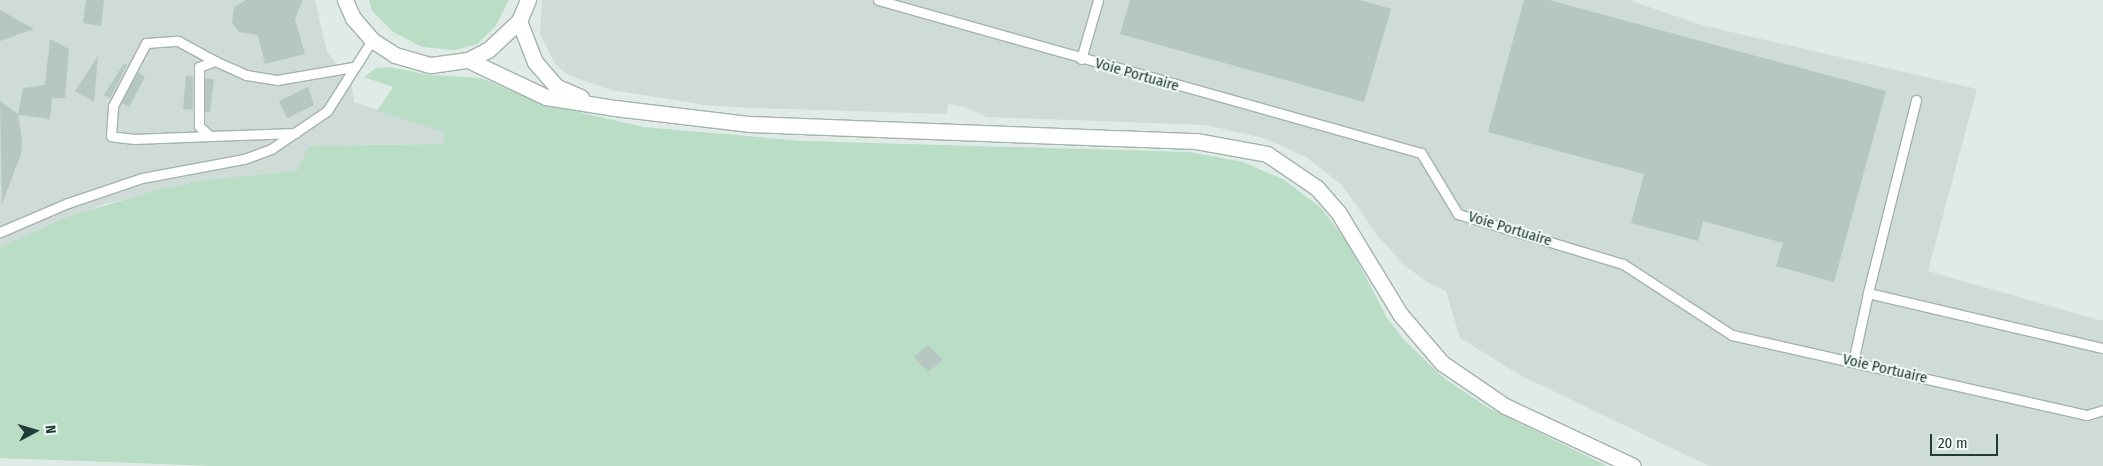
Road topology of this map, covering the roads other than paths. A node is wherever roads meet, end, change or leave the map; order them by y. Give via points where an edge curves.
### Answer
1 (345, 0) edge
2 (528, 0) edge
3 (878, 0) edge
4 (1098, 0) edge
5 (519, 21) junction
6 (372, 40) junction
7 (1081, 59) junction
8 (468, 60) junction
9 (215, 61) junction
10 (353, 67) junction
11 (1916, 100) dead end
12 (598, 105) junction
13 (297, 133) junction
14 (210, 136) junction
15 (0, 232) edge
16 (1868, 293) junction
17 (2103, 348) edge
18 (1853, 362) junction
19 (2103, 410) edge
20 (1633, 466) edge

1 - 6 street via 353,18
2 - 5 street
3 - 7 lane, Voie Portuaire
4 - 7 lane
5 - 8 street via 505,37
5 - 12 street via 534,62 557,87
6 - 8 street via 395,56 413,62 431,65
6 - 10 lane
7 - 18 lane, Voie Portuaire via 1421,153 1458,214 1623,264 1732,335
8 - 12 street via 546,97
9 - 10 lane via 246,75 277,80
9 - 14 lane via 199,67 199,126
9 - 14 lane via 178,41 146,43 113,106 111,136 134,139
10 - 13 lane via 327,111
11 - 16 lane
12 - 20 street via 750,124 1196,141 1267,154 1317,188 1338,212 1400,314 1442,363 1505,406
13 - 14 lane
13 - 15 lane via 271,149 244,159 142,178 68,203
16 - 17 lane
16 - 18 lane
18 - 19 lane, Voie Portuaire via 2088,415

